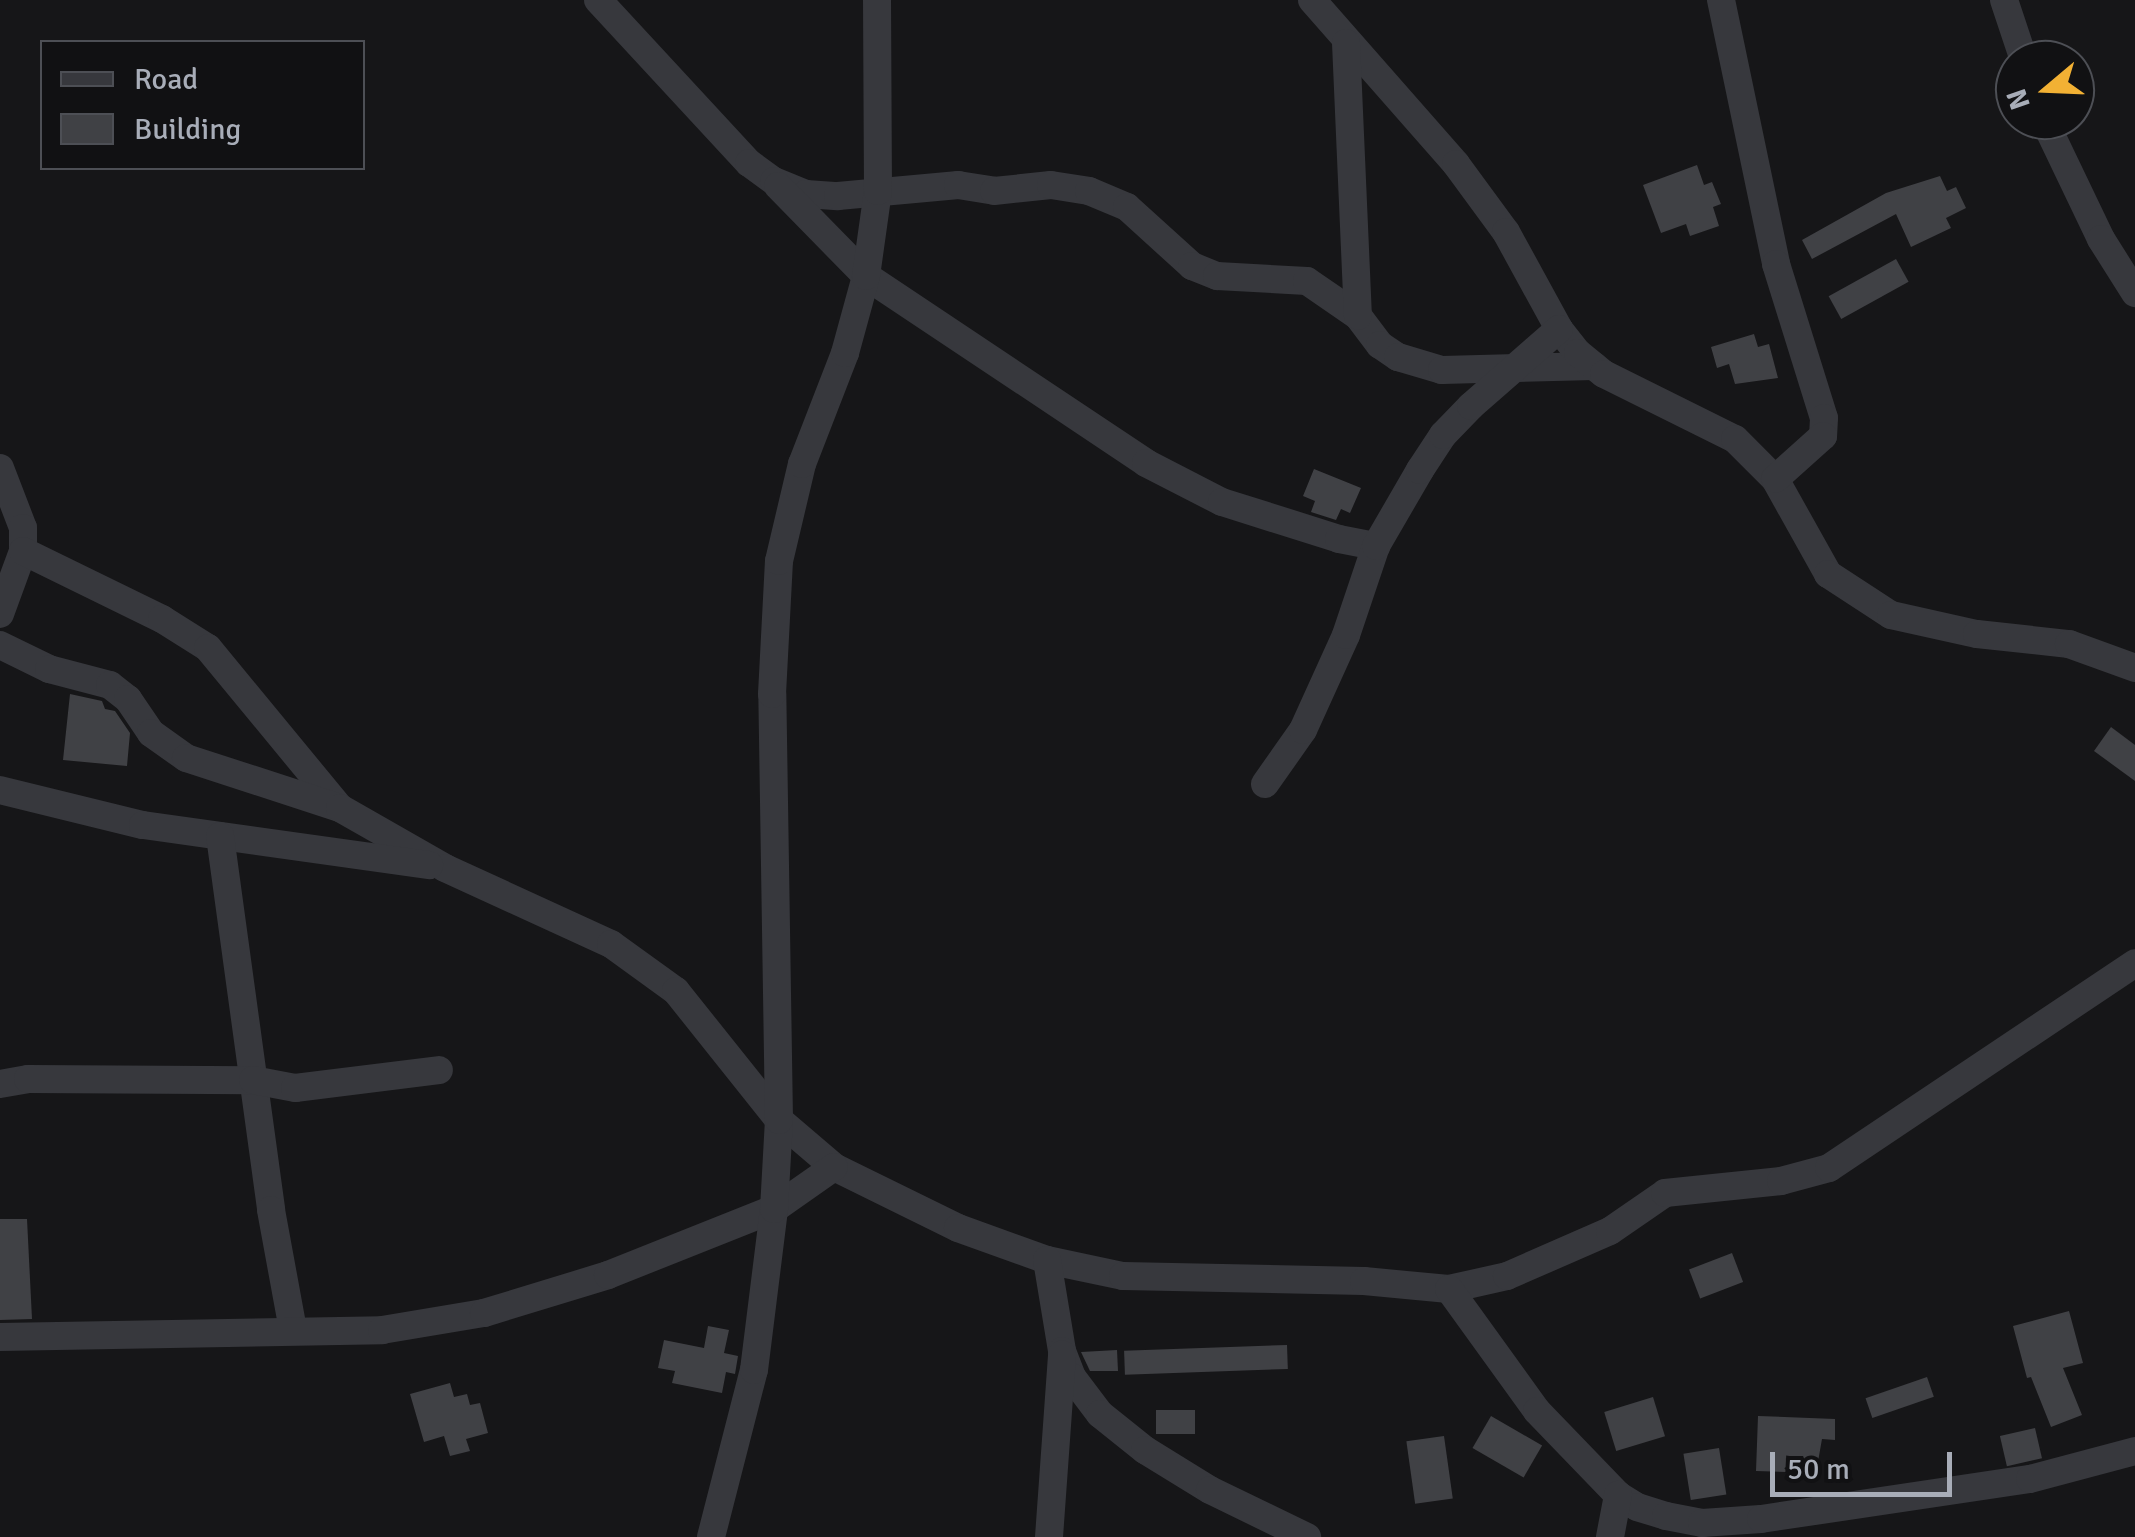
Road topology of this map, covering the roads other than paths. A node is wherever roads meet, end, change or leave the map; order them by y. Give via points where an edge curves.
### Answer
1 (598, 0) edge
2 (877, 0) edge
3 (1312, 0) edge
4 (1721, 0) edge
5 (2004, 0) edge
6 (2017, 40) edge
7 (1346, 43) junction
8 (2054, 140) edge
9 (774, 181) junction
10 (878, 190) junction
11 (866, 276) junction
12 (2135, 294) edge
13 (1358, 316) junction
14 (1559, 329) junction
15 (1594, 366) junction
16 (1515, 370) junction
17 (0, 468) edge
18 (1775, 480) junction
19 (1376, 546) junction
20 (23, 551) junction
21 (0, 614) edge
22 (0, 645) edge
23 (2135, 668) edge
24 (1264, 784) dead end
25 (0, 790) edge
26 (340, 808) junction
27 (220, 836) junction
28 (445, 868) junction
29 (2135, 963) edge
30 (439, 1070) dead end
31 (253, 1080) junction
32 (0, 1084) edge
33 (779, 1120) junction
34 (834, 1168) junction
35 (774, 1209) junction
36 (1047, 1260) junction
37 (1449, 1289) junction
38 (292, 1330) junction
39 (0, 1336) edge
40 (1062, 1351) junction
41 (2135, 1452) edge
42 (1618, 1495) junction
43 (711, 1537) edge
44 (1048, 1537) edge
45 (1307, 1537) edge
46 (1610, 1537) edge

1 - 9 street via 748,163
2 - 10 street
3 - 7 street
4 - 18 street via 1776,264 1824,418 1824,436
5 - 6 street
7 - 13 street
7 - 14 street via 1456,164 1506,232
8 - 12 street
9 - 10 street via 822,195
9 - 11 street
10 - 11 street
10 - 13 street via 958,186 994,192 1052,185 1089,191 1127,207 1192,266 1217,276 1307,282
11 - 19 street via 1161,471 1222,502
11 - 33 street via 845,354 802,464 779,561 772,694
13 - 16 street via 1398,357 1442,370
14 - 15 street
14 - 16 street
15 - 16 street
15 - 18 street via 1735,439
16 - 19 street via 1443,435
17 - 20 street via 23,528
18 - 23 street via 1828,574 1891,615 1976,634 2068,644
19 - 24 street via 1303,730
20 - 21 street
20 - 26 street via 208,648
22 - 26 street via 49,669 110,686 152,733 186,758
25 - 27 street via 93,815
26 - 28 street
27 - 28 street
27 - 31 street
28 - 33 street via 611,944 676,991
29 - 37 street via 1829,1168 1781,1181 1665,1193 1558,1256
30 - 31 street via 295,1088
31 - 32 street
31 - 38 street
33 - 34 street
33 - 35 street
34 - 35 street
34 - 36 street via 958,1228
35 - 38 street via 608,1275 484,1313 382,1330
35 - 43 street via 754,1370
36 - 37 street via 1123,1276
36 - 40 street
37 - 42 street via 1537,1411
38 - 39 street
40 - 44 street
40 - 45 street via 1100,1414 1145,1450
41 - 42 street via 2030,1479 1761,1520 1702,1523 1637,1507
42 - 46 street

